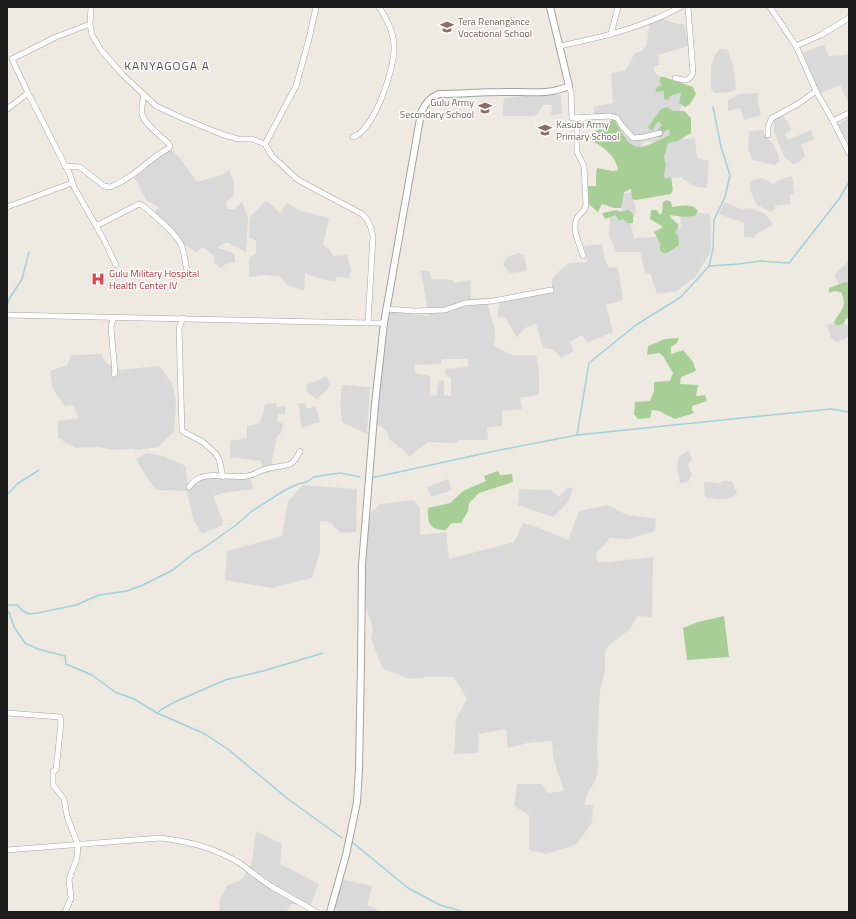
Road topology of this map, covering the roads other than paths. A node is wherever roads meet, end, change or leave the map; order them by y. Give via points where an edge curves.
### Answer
1 (91, 7) edge
2 (316, 7) edge
3 (379, 7) edge
4 (550, 7) edge
5 (618, 7) edge
6 (680, 7) edge
7 (688, 7) edge
8 (770, 7) edge
9 (849, 18) edge
10 (90, 24) junction
11 (611, 34) junction
12 (560, 46) junction
13 (796, 46) junction
14 (675, 78) dead end
15 (569, 86) junction
16 (816, 91) junction
17 (28, 92) junction
18 (144, 95) junction
19 (7, 109) edge
20 (849, 113) edge
21 (577, 118) junction
22 (833, 121) junction
23 (660, 133) dead end
24 (768, 135) dead end
25 (353, 137) dead end
26 (265, 144) junction
27 (849, 153) edge
28 (65, 166) junction
29 (72, 184) junction
30 (7, 207) edge
31 (96, 226) junction
32 (583, 256) dead end
33 (116, 265) dead end
34 (190, 277) dead end
35 (551, 290) dead end
36 (386, 309) junction
37 (7, 315) edge
38 (113, 318) junction
39 (183, 318) junction
40 (368, 323) junction
41 (384, 323) junction
42 (114, 374) dead end
43 (300, 451) dead end
44 (223, 477) junction
45 (189, 487) dead end
46 (7, 713) edge
47 (78, 845) junction
48 (7, 850) edge
49 (65, 912) edge
50 (316, 912) edge
51 (330, 912) edge

1 - 10 street
2 - 26 street via 296,86
3 - 25 street via 388,20 392,34 394,47 390,76 369,122
4 - 12 street
5 - 11 street
6 - 11 street via 654,20
7 - 14 street via 693,73 687,80
8 - 13 street
9 - 13 street
10 - 17 street via 12,58
10 - 18 street via 92,35 100,50
11 - 12 street
12 - 15 street
13 - 16 street
15 - 21 street via 572,118
15 - 36 street via 552,91 439,94 428,100 421,113
16 - 22 street
16 - 24 street via 772,118 768,126
17 - 19 street
17 - 28 street
18 - 26 street via 156,106 189,121 238,139 252,139
18 - 28 street via 141,111 144,119 169,144 169,148 134,174 110,187 104,186 80,167
20 - 22 street
21 - 23 street via 616,117 633,138
21 - 32 street via 577,152 584,166 586,206 584,212 578,216 574,228
22 - 27 street
26 - 40 street via 272,156 298,180 362,214 368,220 373,236
28 - 29 street
29 - 30 street
29 - 31 street
31 - 33 street
31 - 34 street via 139,204 142,205 158,218 179,242
35 - 36 street via 493,301 465,303 445,310
36 - 41 street
37 - 38 street
38 - 39 street
38 - 42 street via 111,328
39 - 40 street
39 - 44 street via 179,328 182,430 216,454
40 - 41 street
41 - 51 street via 362,565 357,802
43 - 44 street via 295,461 290,464 248,476
44 - 45 street via 205,476 195,479
46 - 47 street via 60,717 56,770 53,771 52,781 64,799 67,816
47 - 48 street
47 - 49 street via 77,858 70,879 71,898
47 - 50 street via 160,838 189,843 241,864 271,886

